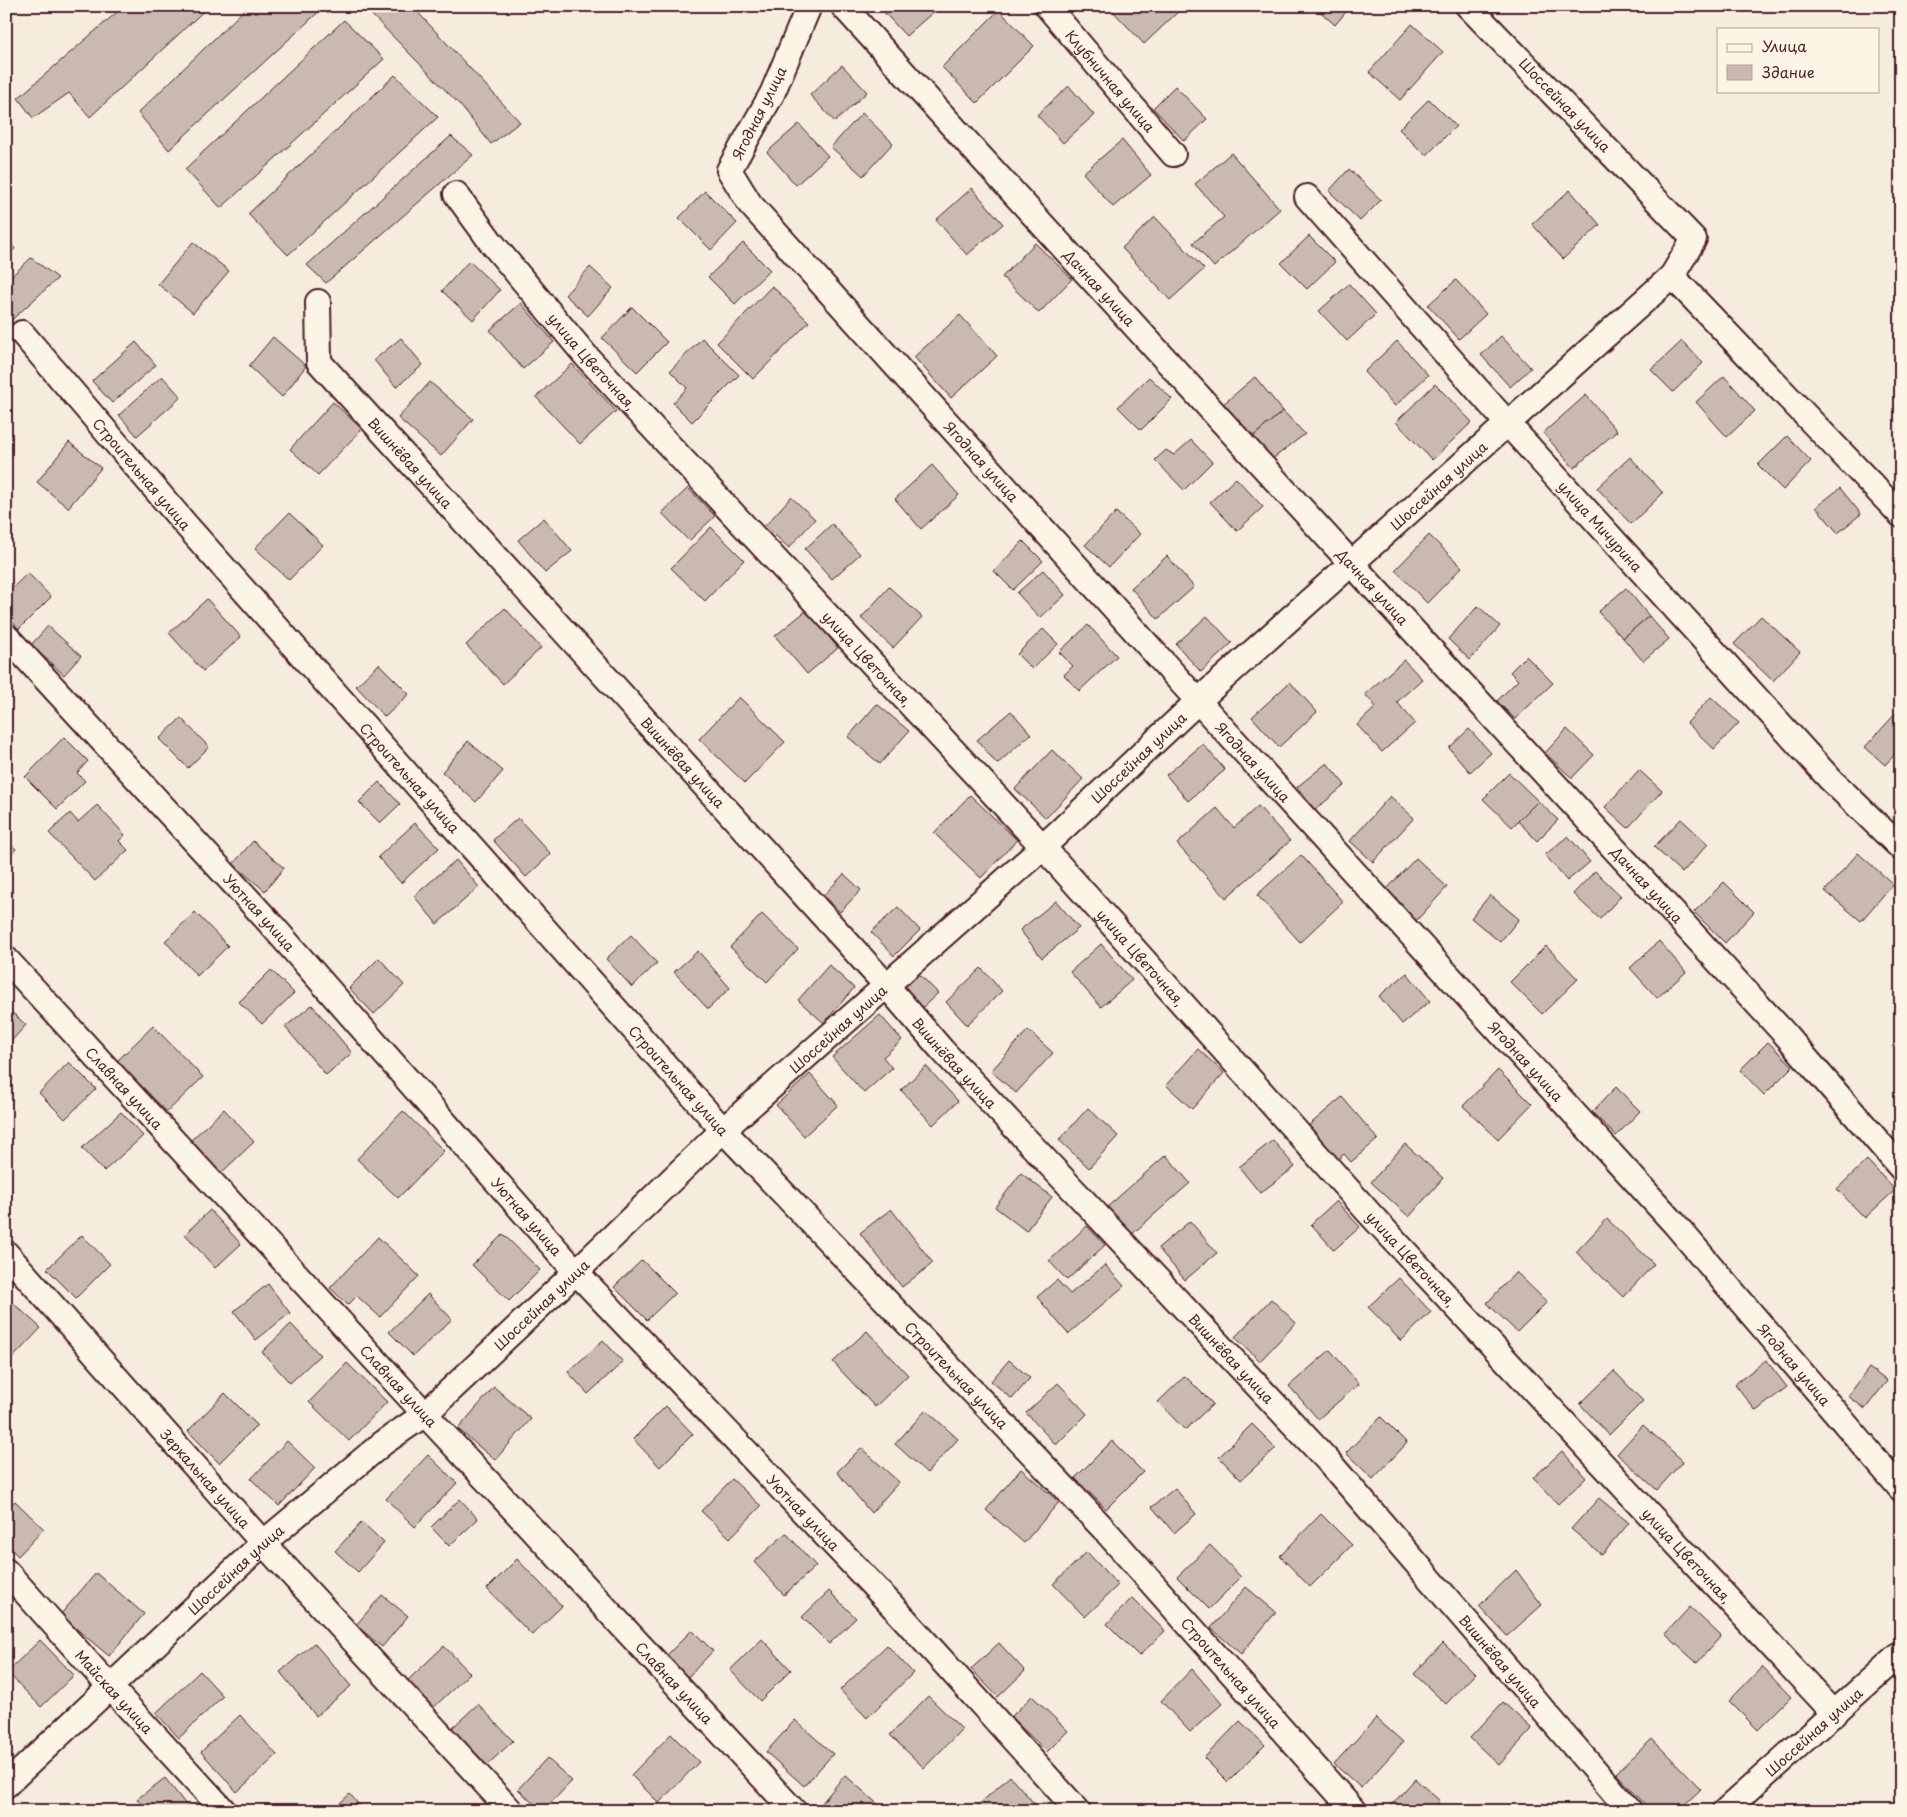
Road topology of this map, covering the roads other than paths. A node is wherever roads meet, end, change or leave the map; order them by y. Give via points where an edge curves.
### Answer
1 (809, 6) edge
2 (843, 6) edge
3 (1047, 6) edge
4 (1468, 6) edge
5 (1173, 154) dead end
6 (456, 194) dead end
7 (1308, 197) dead end
8 (1672, 276) junction
9 (318, 302) dead end
10 (22, 333) dead end
11 (1508, 424) junction
12 (1901, 516) edge
13 (1351, 563) junction
14 (6, 636) edge
15 (1198, 701) junction
16 (1043, 847) junction
17 (1901, 848) edge
18 (6, 958) edge
19 (886, 985) junction
20 (723, 1130) junction
21 (1901, 1168) edge
22 (6, 1253) edge
23 (576, 1272) junction
24 (425, 1414) junction
25 (1901, 1489) edge
26 (263, 1543) junction
27 (6, 1571) edge
28 (1901, 1653) edge
29 (110, 1687) junction
30 (1835, 1714) junction
31 (6, 1785) edge
32 (224, 1811) edge
33 (511, 1811) edge
34 (794, 1811) edge
35 (1078, 1811) edge
36 (1354, 1811) edge
37 (1630, 1811) edge
38 (1725, 1811) edge

1 - 15 street, Ягодная улица via 772,94 729,170 750,204
2 - 13 street, Дачная улица
3 - 5 street, Клубничная улица
4 - 8 street, Шоссейная улица via 1694,239
6 - 16 street, улица Цветочная, via 491,242 586,356
7 - 11 street, улица Мичурина
8 - 11 street, Шоссейная улица
8 - 12 street
9 - 19 street, Вишнёвая улица via 319,362
10 - 20 street, Строительная улица via 186,525
11 - 13 street, Шоссейная улица
11 - 17 street, улица Мичурина via 1830,778
13 - 15 street, Шоссейная улица
13 - 21 street, Дачная улица via 1785,1034
14 - 23 street, Уютная улица via 269,922
15 - 16 street, Шоссейная улица
15 - 25 street, Ягодная улица via 1674,1223
16 - 19 street, Шоссейная улица
16 - 30 street, улица Цветочная, via 1369,1213
18 - 24 street, Славная улица
19 - 20 street, Шоссейная улица
19 - 37 street, Вишнёвая улица via 942,1050 1329,1462
20 - 23 street, Шоссейная улица
20 - 36 street, Строительная улица via 1103,1528
22 - 26 street, Зеркальная улица
23 - 24 street, Шоссейная улица
23 - 35 street, Уютная улица via 900,1614
24 - 26 street, Шоссейная улица via 383,1444
24 - 34 street, Славная улица
26 - 29 street, Шоссейная улица
26 - 33 street, Зеркальная улица
27 - 29 street, Майская улица
28 - 30 street, Шоссейная улица
29 - 31 street, Шоссейная улица
29 - 32 street, Майская улица
30 - 38 street, Шоссейная улица

